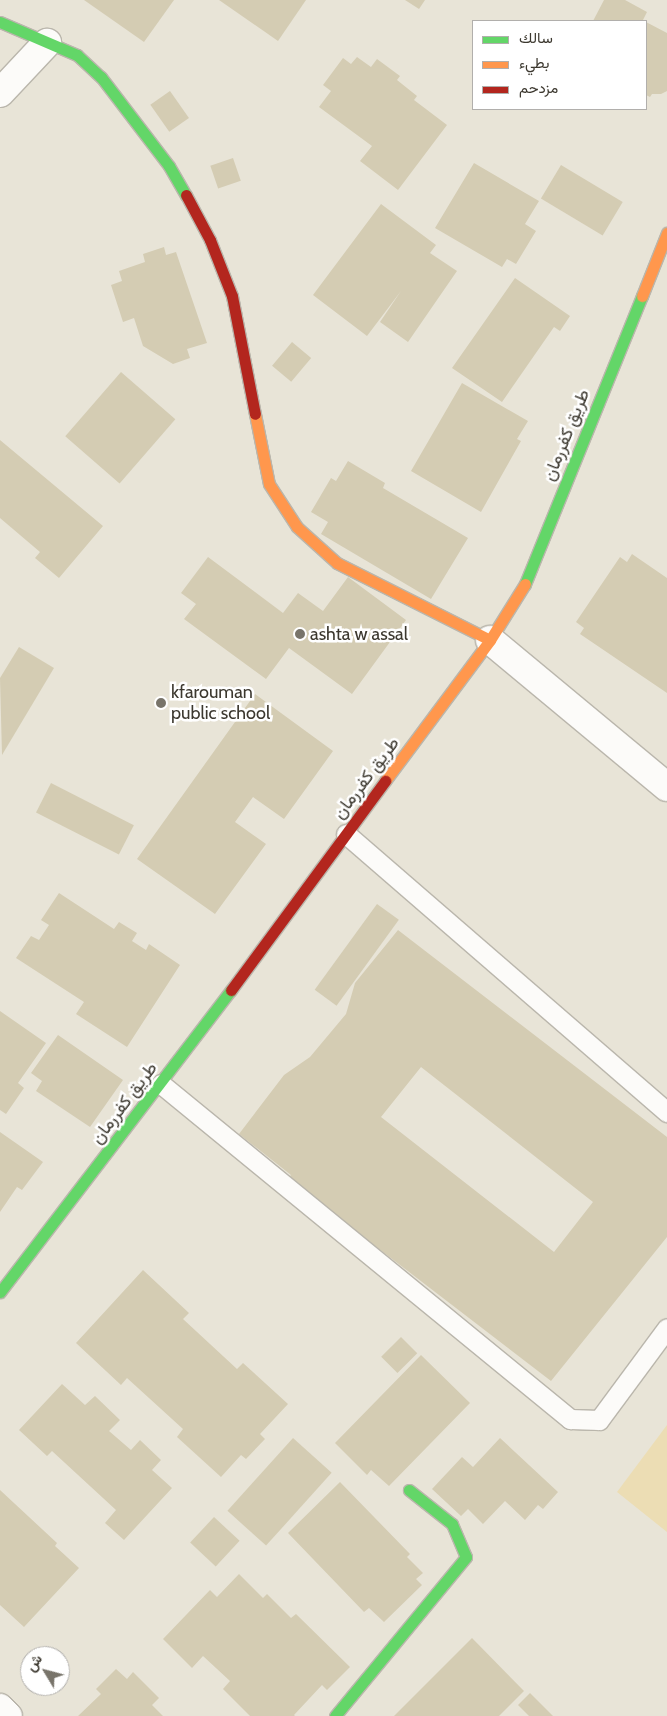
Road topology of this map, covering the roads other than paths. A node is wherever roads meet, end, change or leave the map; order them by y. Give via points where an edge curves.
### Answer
1 (0, 22) edge
2 (47, 43) junction
3 (0, 93) edge
4 (666, 238) edge
5 (490, 640) junction
6 (667, 787) edge
7 (346, 834) junction
8 (161, 1084) junction
9 (667, 1112) edge
10 (0, 1292) edge
11 (667, 1328) edge
12 (409, 1490) dead end
13 (0, 1708) edge
14 (8, 1716) edge
15 (335, 1716) edge

1 - 2 main road
2 - 3 street
2 - 5 main road via 77,55 101,77 169,166 191,203 232,296 269,484 297,527 337,563
4 - 5 main road, طريق كفررمان via 528,579
5 - 6 street
5 - 7 main road, طريق كفررمان
7 - 8 main road, طريق كفررمان
7 - 9 lane
8 - 10 main road, طريق كفررمان
8 - 11 lane via 570,1419 599,1420
12 - 15 main road via 452,1524 466,1556
13 - 14 street

